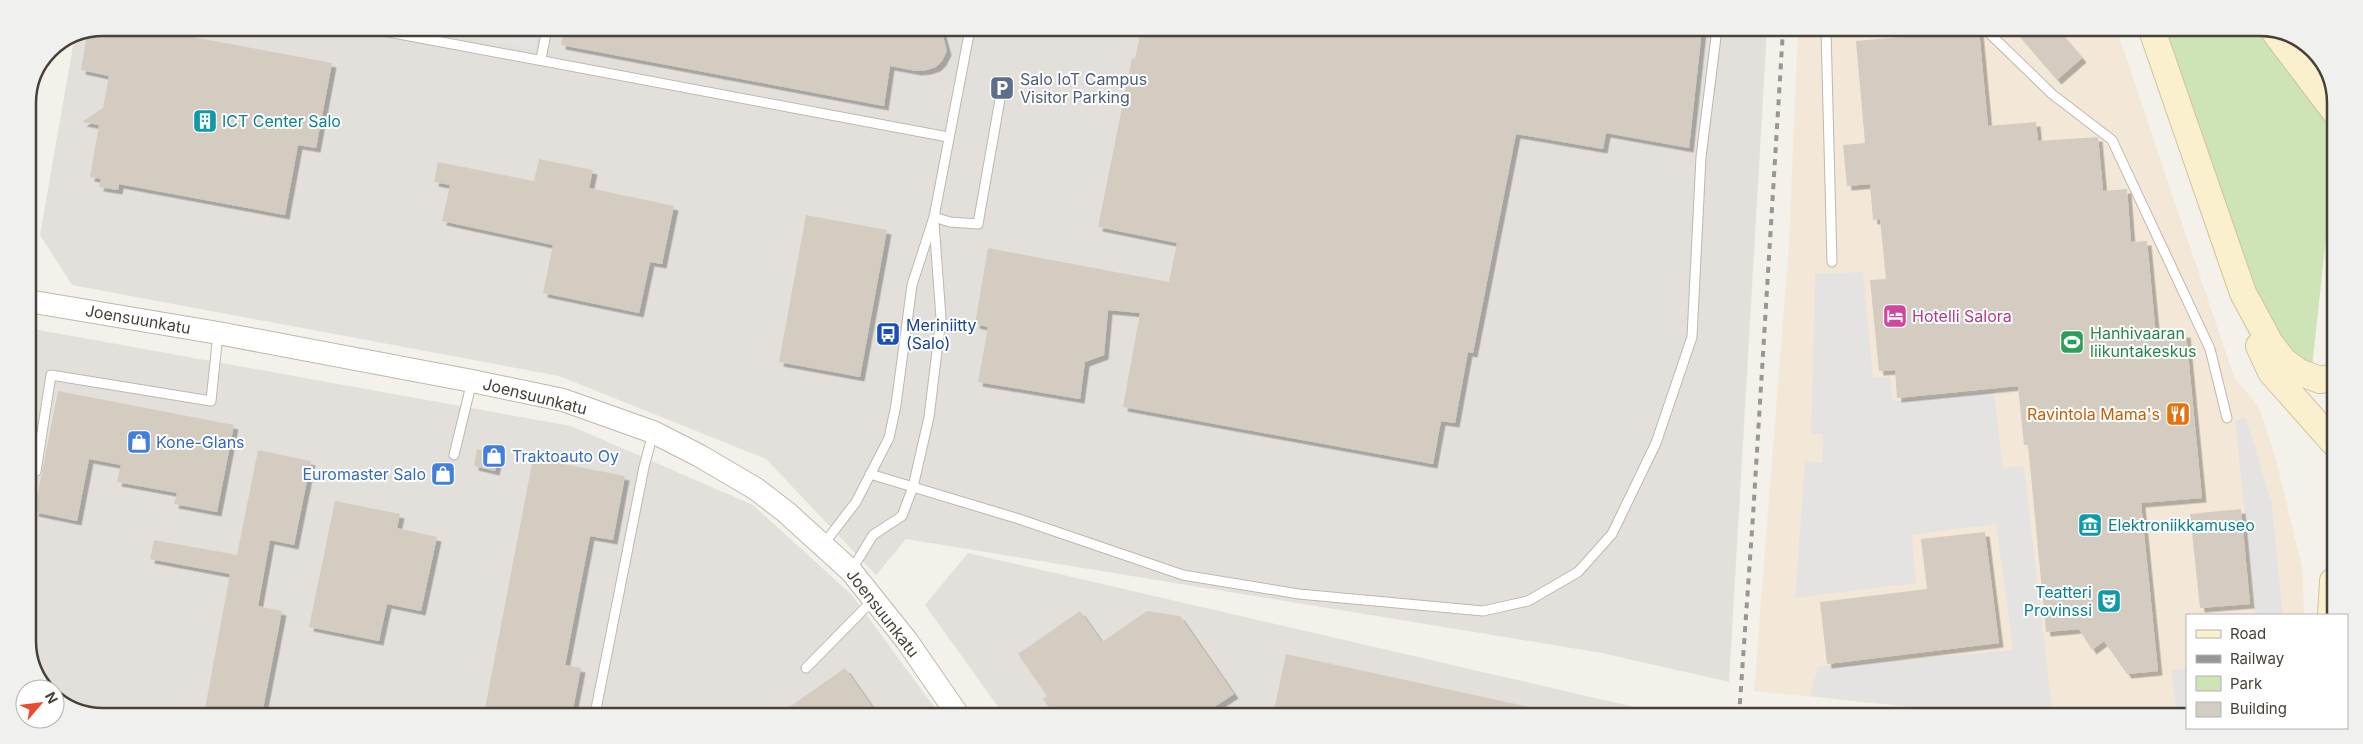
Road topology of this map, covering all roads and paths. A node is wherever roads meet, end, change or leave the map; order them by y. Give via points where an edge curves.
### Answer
1 (412, 36) edge
2 (545, 36) edge
3 (968, 36) edge
4 (1716, 36) edge
5 (1826, 36) edge
6 (1992, 36) edge
7 (2154, 36) edge
8 (2280, 40) edge
9 (541, 59) junction
10 (1002, 88) dead end
11 (2327, 102) edge
12 (948, 137) junction
13 (934, 217) junction
14 (1832, 262) dead end
15 (2243, 293) junction
16 (36, 301) edge
17 (218, 333) junction
18 (2327, 378) edge
19 (472, 380) junction
20 (2227, 418) dead end
21 (653, 432) junction
22 (2327, 436) edge
23 (454, 455) dead end
24 (36, 471) edge
25 (870, 474) junction
26 (914, 487) junction
27 (823, 545) junction
28 (851, 571) junction
29 (875, 598) junction
30 (806, 668) dead end
31 (596, 708) edge
32 (953, 708) edge

1 - 9 lane
2 - 9 lane
3 - 12 lane
4 - 26 lane via 1701,157 1692,337 1656,443 1612,534 1578,572 1528,601 1483,611 1300,594 1183,575
5 - 14 lane
6 - 20 lane via 2052,94 2112,140 2210,348
7 - 15 main road
8 - 11 main road
9 - 12 lane
10 - 13 lane via 978,224
12 - 13 lane
13 - 25 lane via 912,285 889,438
13 - 26 lane via 941,318 929,417
15 - 18 main road via 2270,343 2284,361 2299,372 2320,380
15 - 22 main road via 2248,320 2271,372
16 - 17 street, Joensuunkatu
17 - 19 street, Joensuunkatu
17 - 24 lane via 211,401 51,375
19 - 21 street, Joensuunkatu via 563,400
19 - 23 lane
21 - 27 street, Joensuunkatu via 756,489
21 - 31 lane
25 - 26 lane
25 - 27 lane via 856,502
26 - 28 lane via 902,516 873,535
27 - 28 street, Joensuunkatu
28 - 29 street, Joensuunkatu
29 - 30 lane
29 - 32 street, Joensuunkatu

